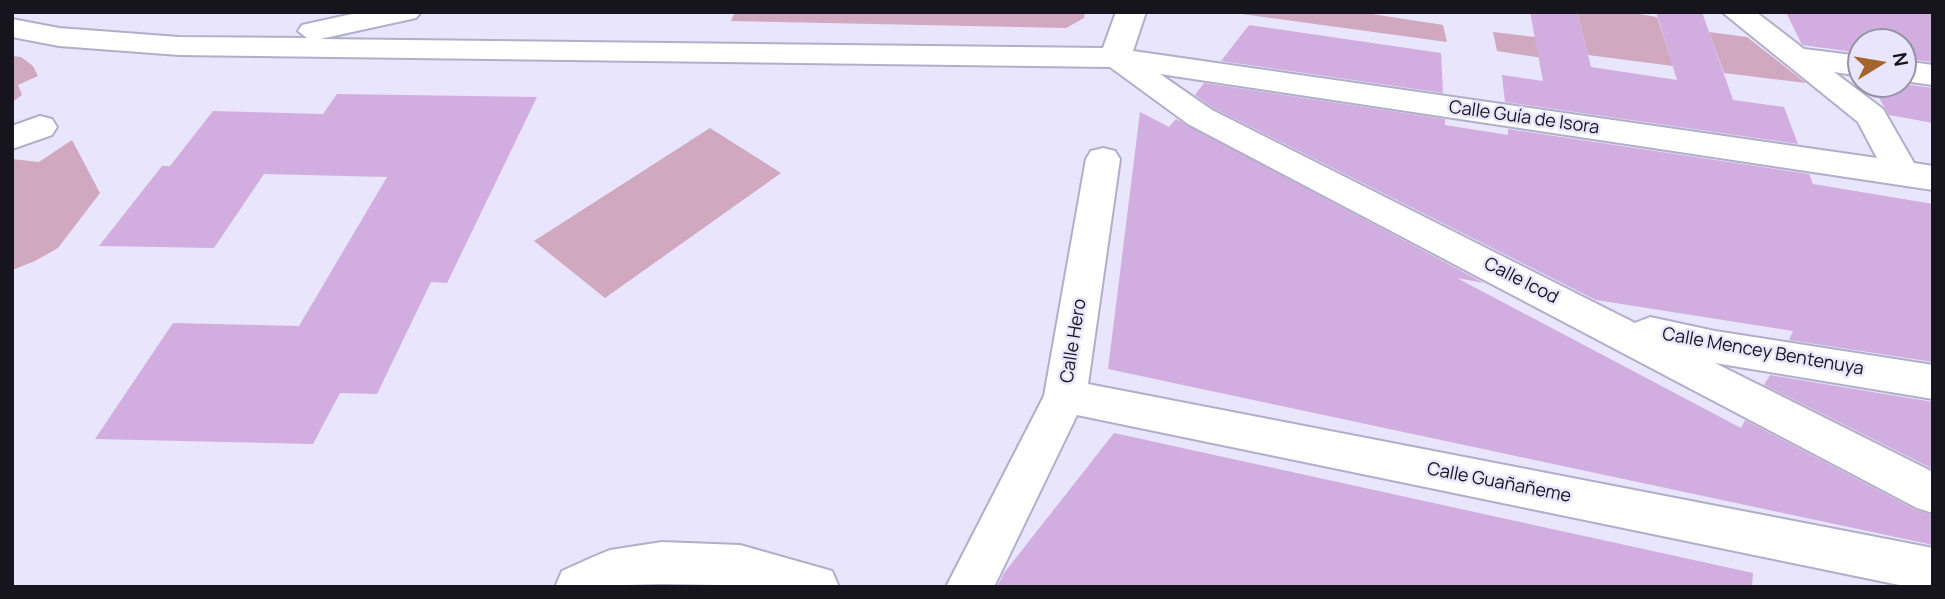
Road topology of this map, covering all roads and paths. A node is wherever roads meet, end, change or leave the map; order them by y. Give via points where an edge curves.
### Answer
1 (405, 12) edge
2 (1131, 12) edge
3 (1737, 12) edge
4 (12, 28) edge
5 (179, 46) junction
6 (1797, 57) junction
7 (1115, 58) junction
8 (1847, 63) edge
9 (1103, 159) dead end
10 (1917, 176) edge
11 (1594, 318) junction
12 (1933, 382) edge
13 (1065, 396) junction
14 (1933, 494) edge
15 (1933, 570) edge
16 (579, 587) edge
17 (815, 587) edge
18 (970, 587) edge

1 - 5 street via 263,40
2 - 7 street
3 - 6 street
4 - 5 street via 59,37
5 - 7 street, Calle Guía de Isora
6 - 8 street
6 - 10 street via 1871,116
7 - 10 street, Calle Guía de Isora
7 - 11 street, Calle Icod via 1200,117
9 - 13 street, Calle Hero
11 - 12 street, Calle Mencey Bentenuya via 1715,347
11 - 14 street, Calle Icod
13 - 15 street, Calle Guañañeme
13 - 18 street, Calle Hero
16 - 17 street via 611,572 662,563 740,567

